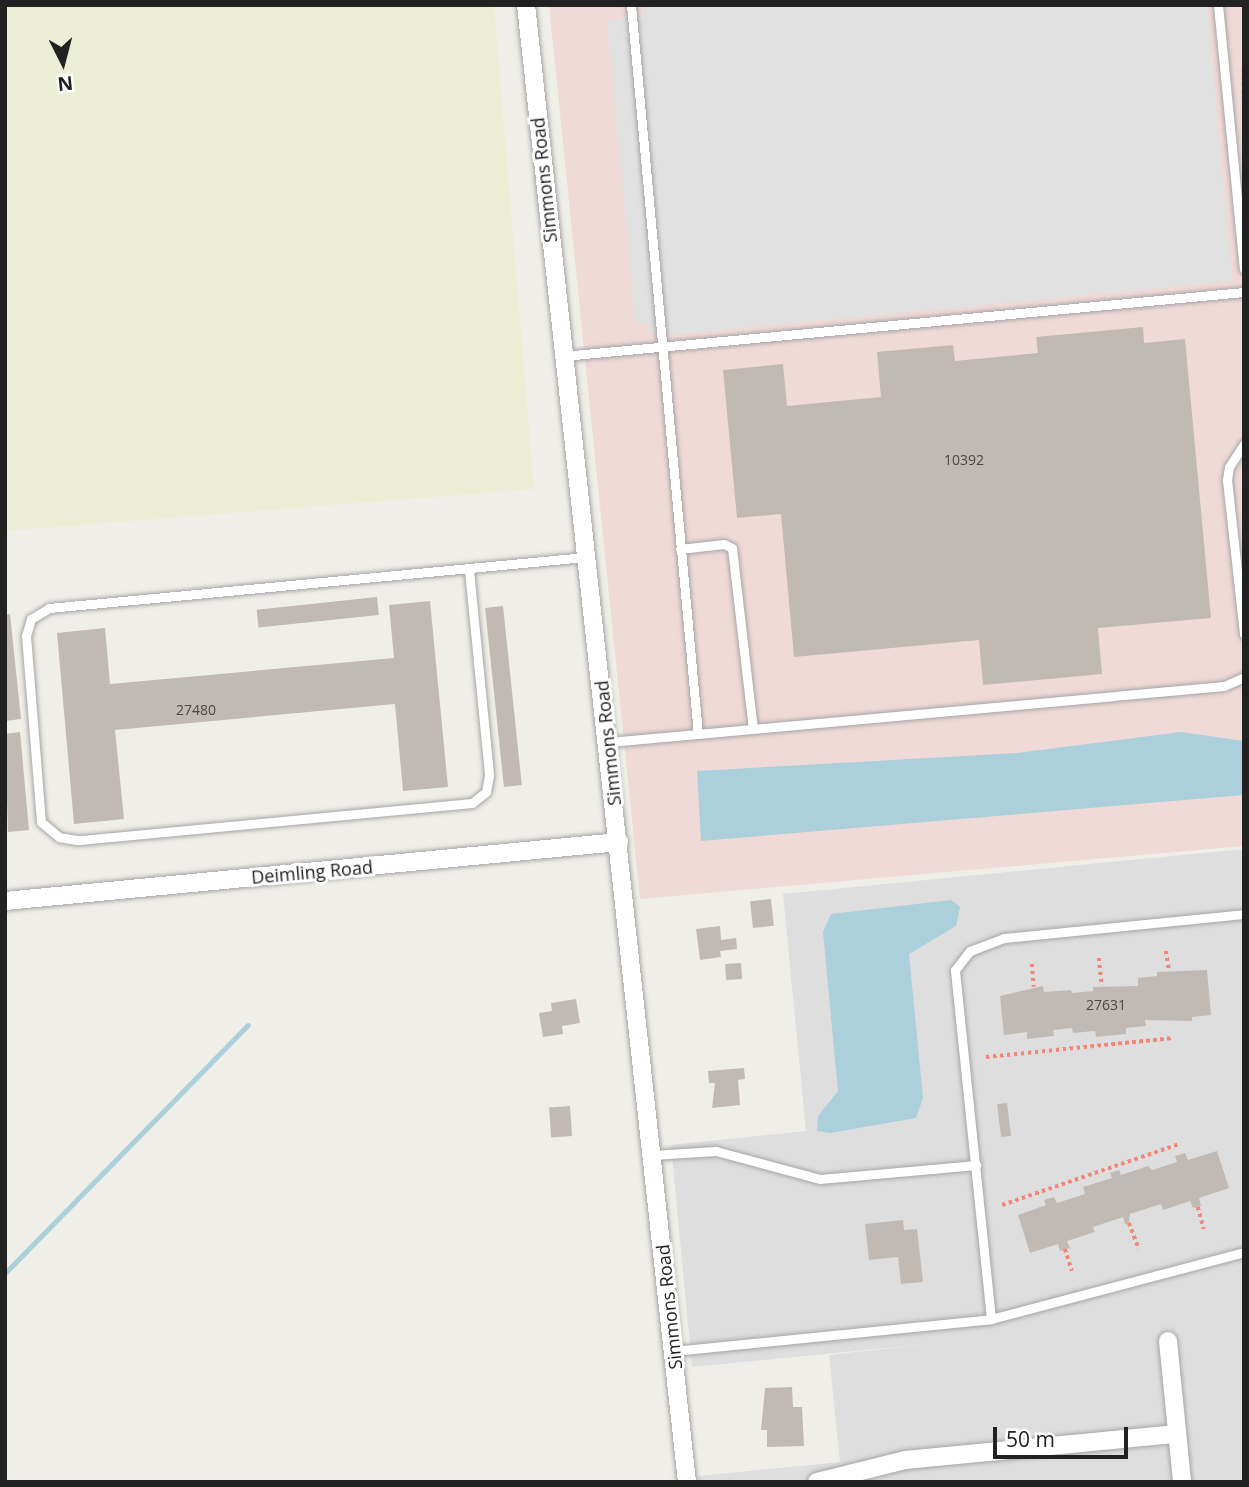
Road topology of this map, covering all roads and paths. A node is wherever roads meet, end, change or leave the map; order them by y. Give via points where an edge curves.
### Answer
1 (526, 5) edge
2 (631, 5) edge
3 (1217, 5) edge
4 (1244, 69) edge
5 (1244, 106) edge
6 (1244, 269) edge
7 (1244, 292) edge
8 (661, 348) junction
9 (562, 356) junction
10 (1244, 444) edge
11 (680, 549) junction
12 (586, 557) junction
13 (469, 570) junction
14 (1244, 634) edge
15 (1244, 677) edge
16 (753, 729) junction
17 (698, 734) junction
18 (608, 742) junction
19 (619, 842) junction
20 (5, 901) edge
21 (1244, 914) edge
22 (1166, 951) dead end
23 (1099, 958) dead end
24 (1032, 964) dead end
25 (1169, 971) dead end
26 (1102, 986) dead end
27 (1034, 987) dead end
28 (1173, 1038) dead end
29 (986, 1058) dead end
30 (1179, 1143) dead end
31 (652, 1155) junction
32 (976, 1165) junction
33 (1002, 1205) dead end
34 (1198, 1206) dead end
35 (1129, 1223) dead end
36 (1204, 1230) dead end
37 (1065, 1249) dead end
38 (1139, 1249) dead end
39 (1244, 1252) edge
40 (1072, 1271) dead end
41 (991, 1319) junction
42 (1168, 1340) dead end
43 (673, 1351) junction
44 (1177, 1434) junction
45 (687, 1482) edge
46 (817, 1482) edge
47 (1182, 1482) edge

1 - 9 street, Simmons Road
2 - 8 lane
3 - 6 lane
4 - 5 path
7 - 8 lane
8 - 9 lane
8 - 11 lane
9 - 12 street, Simmons Road
10 - 14 lane via 1227,480
11 - 16 lane via 724,544 732,548
11 - 17 lane
12 - 13 lane
12 - 18 street, Simmons Road
13 - 13 lane via 49,608 31,619 26,636 41,822 59,837 77,841 472,803 486,792 489,775
15 - 16 lane via 1224,686
16 - 17 lane
17 - 18 lane
18 - 19 street, Simmons Road
19 - 20 street, Deimling Road
19 - 31 street, Simmons Road
21 - 32 lane via 1004,938 970,951 955,970
22 - 25 path
23 - 26 path
24 - 27 path
28 - 29 path
30 - 33 path
31 - 32 lane via 716,1151 820,1179
31 - 43 street, Simmons Road
32 - 41 lane
34 - 36 path
35 - 38 path
37 - 40 path
39 - 41 lane
41 - 43 lane
42 - 44 street
43 - 45 street, Simmons Road
44 - 46 street via 905,1460
44 - 47 street

